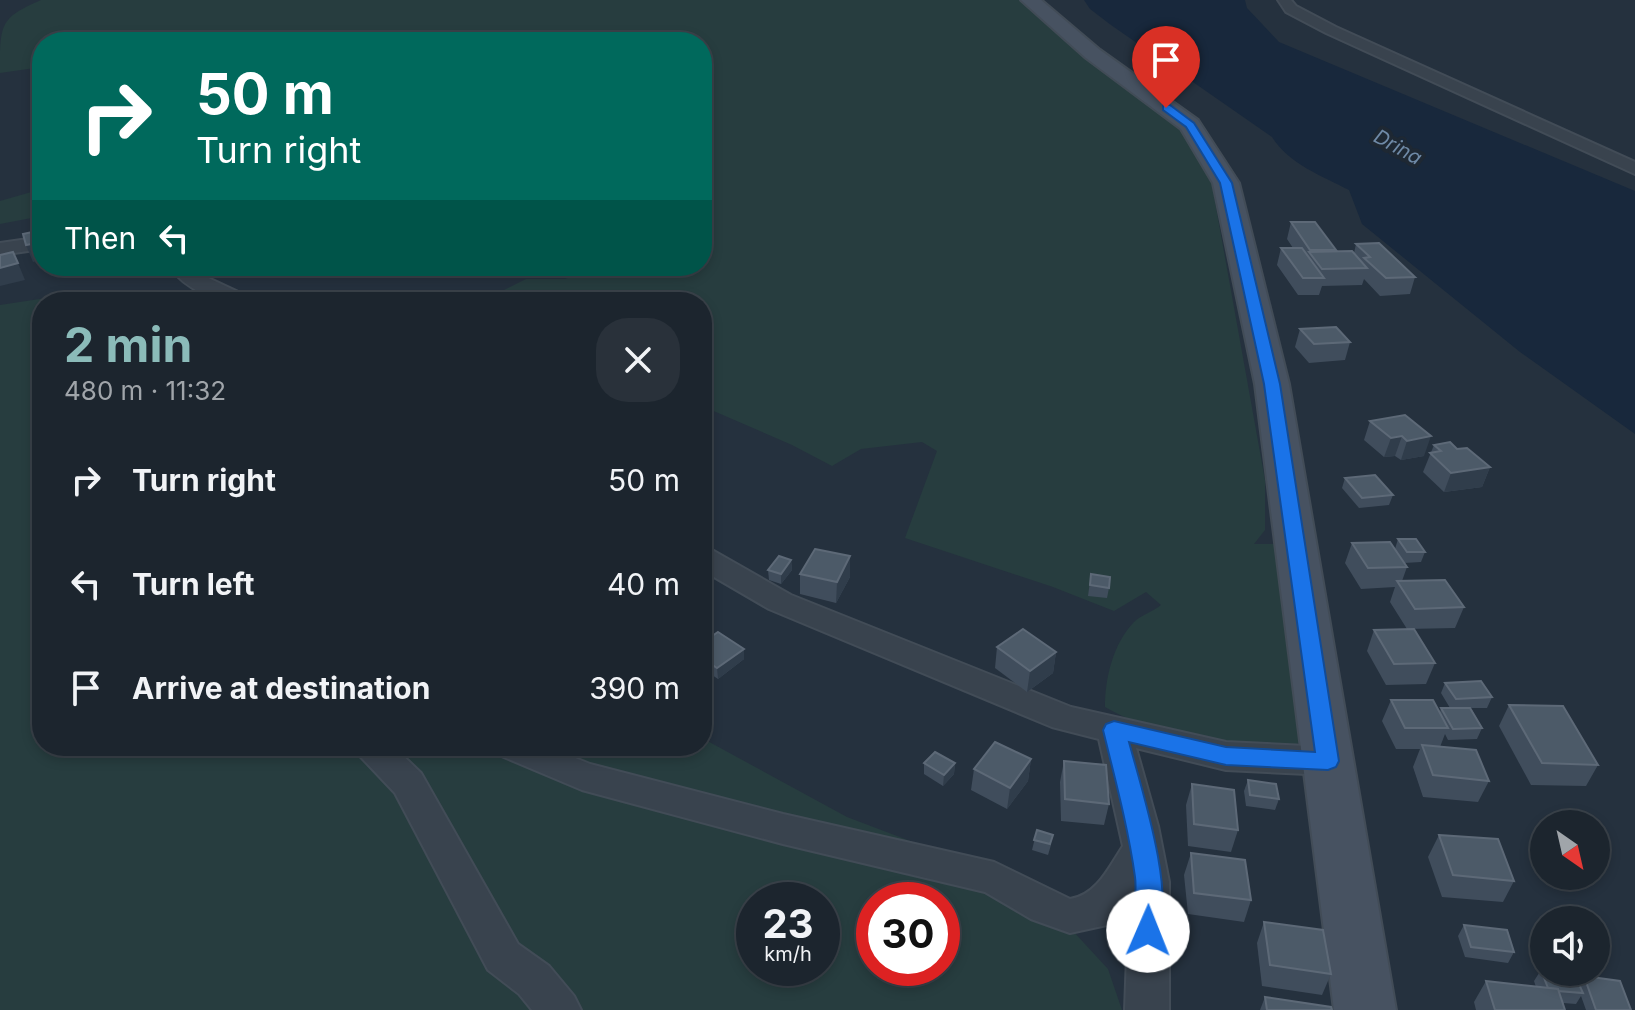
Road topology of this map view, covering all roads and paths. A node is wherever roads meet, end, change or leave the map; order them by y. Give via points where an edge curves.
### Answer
1 (1030, 0) edge
2 (1284, 0) edge
3 (1635, 169) edge
4 (32, 244) edge
5 (0, 249) edge
6 (190, 276) edge
7 (220, 292) edge
8 (712, 563) edge
9 (1114, 730) junction
10 (381, 756) edge
11 (535, 756) edge
12 (1328, 761) junction
13 (1143, 849) junction
14 (559, 1010) edge
15 (1147, 1010) edge
16 (1365, 1010) edge

1 - 12 street via 1190,125 1226,183 1272,384
2 - 3 street via 1331,30
4 - 5 street
6 - 7 street
8 - 9 street via 780,602 842,628 1064,718
9 - 12 street via 1226,756
9 - 13 street
10 - 14 street via 408,783 503,957 534,980
11 - 13 street via 582,776 994,878 1070,916 1093,913 1107,901
12 - 16 street
13 - 15 street via 1149,882

